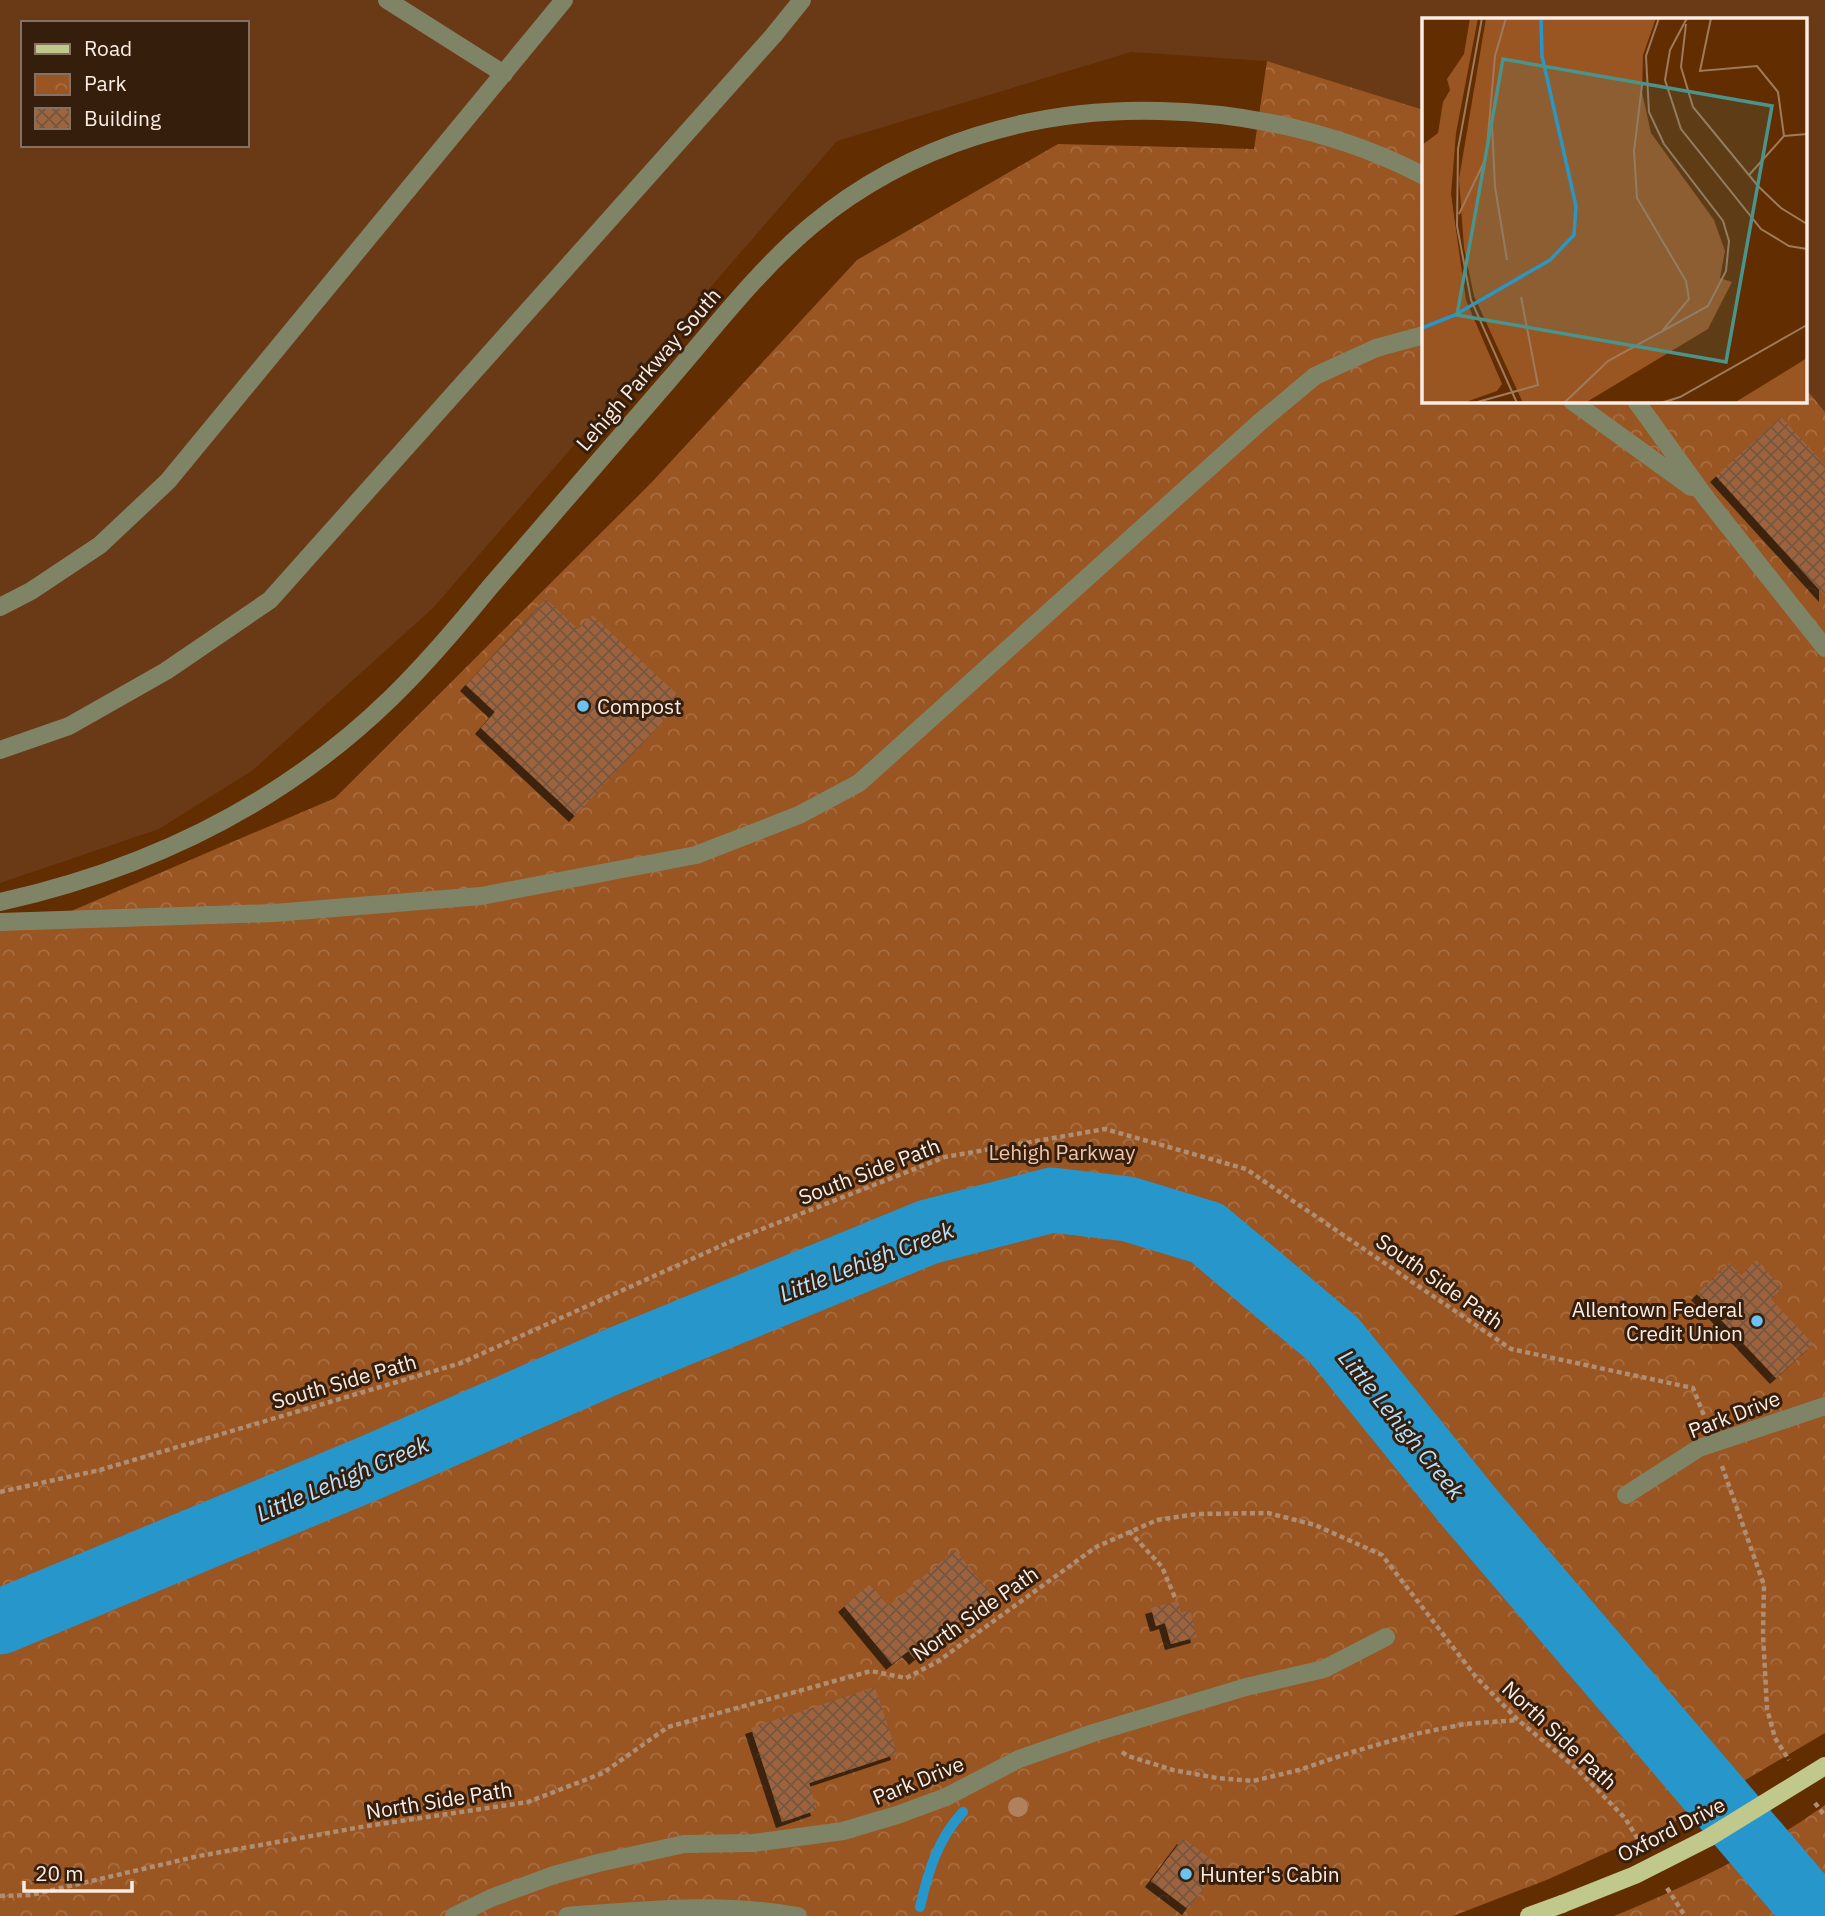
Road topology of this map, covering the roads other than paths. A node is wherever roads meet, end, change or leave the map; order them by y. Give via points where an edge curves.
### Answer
1 (387, 0) edge
2 (564, 0) edge
3 (802, 0) edge
4 (503, 74) junction
5 (1422, 175) edge
6 (1422, 336) edge
7 (1573, 402) edge
8 (1637, 402) edge
9 (1706, 498) junction
10 (0, 607) edge
11 (1825, 649) edge
12 (0, 750) edge
13 (0, 902) edge
14 (0, 922) edge
15 (1825, 1406) edge
16 (1626, 1495) dead end
17 (1386, 1637) dead end
18 (1825, 1766) edge
19 (454, 1916) edge
20 (567, 1916) edge
21 (798, 1916) edge
22 (1529, 1916) edge

1 - 4 street
2 - 4 street
3 - 12 street via 270,600 166,671 69,726
4 - 10 street via 168,481 100,545
5 - 13 street, Lehigh Parkway South via 1324,135 1261,120 1197,112 1119,110 1049,117 981,133 916,159 812,225 761,273 452,634 390,699 321,758 259,802 191,839 120,869
6 - 14 street via 1376,348 1315,376 859,783 799,815 696,855 481,896 274,913
7 - 9 street
8 - 9 street
9 - 11 street
15 - 16 street, Park Drive via 1699,1448
17 - 19 street, Park Drive via 1324,1669 1246,1687 1093,1734 1019,1759 946,1797 843,1831 753,1843 684,1844 554,1875
18 - 22 main road, Oxford Drive, bridge via 1708,1838 1635,1875
20 - 21 street via 709,1906

